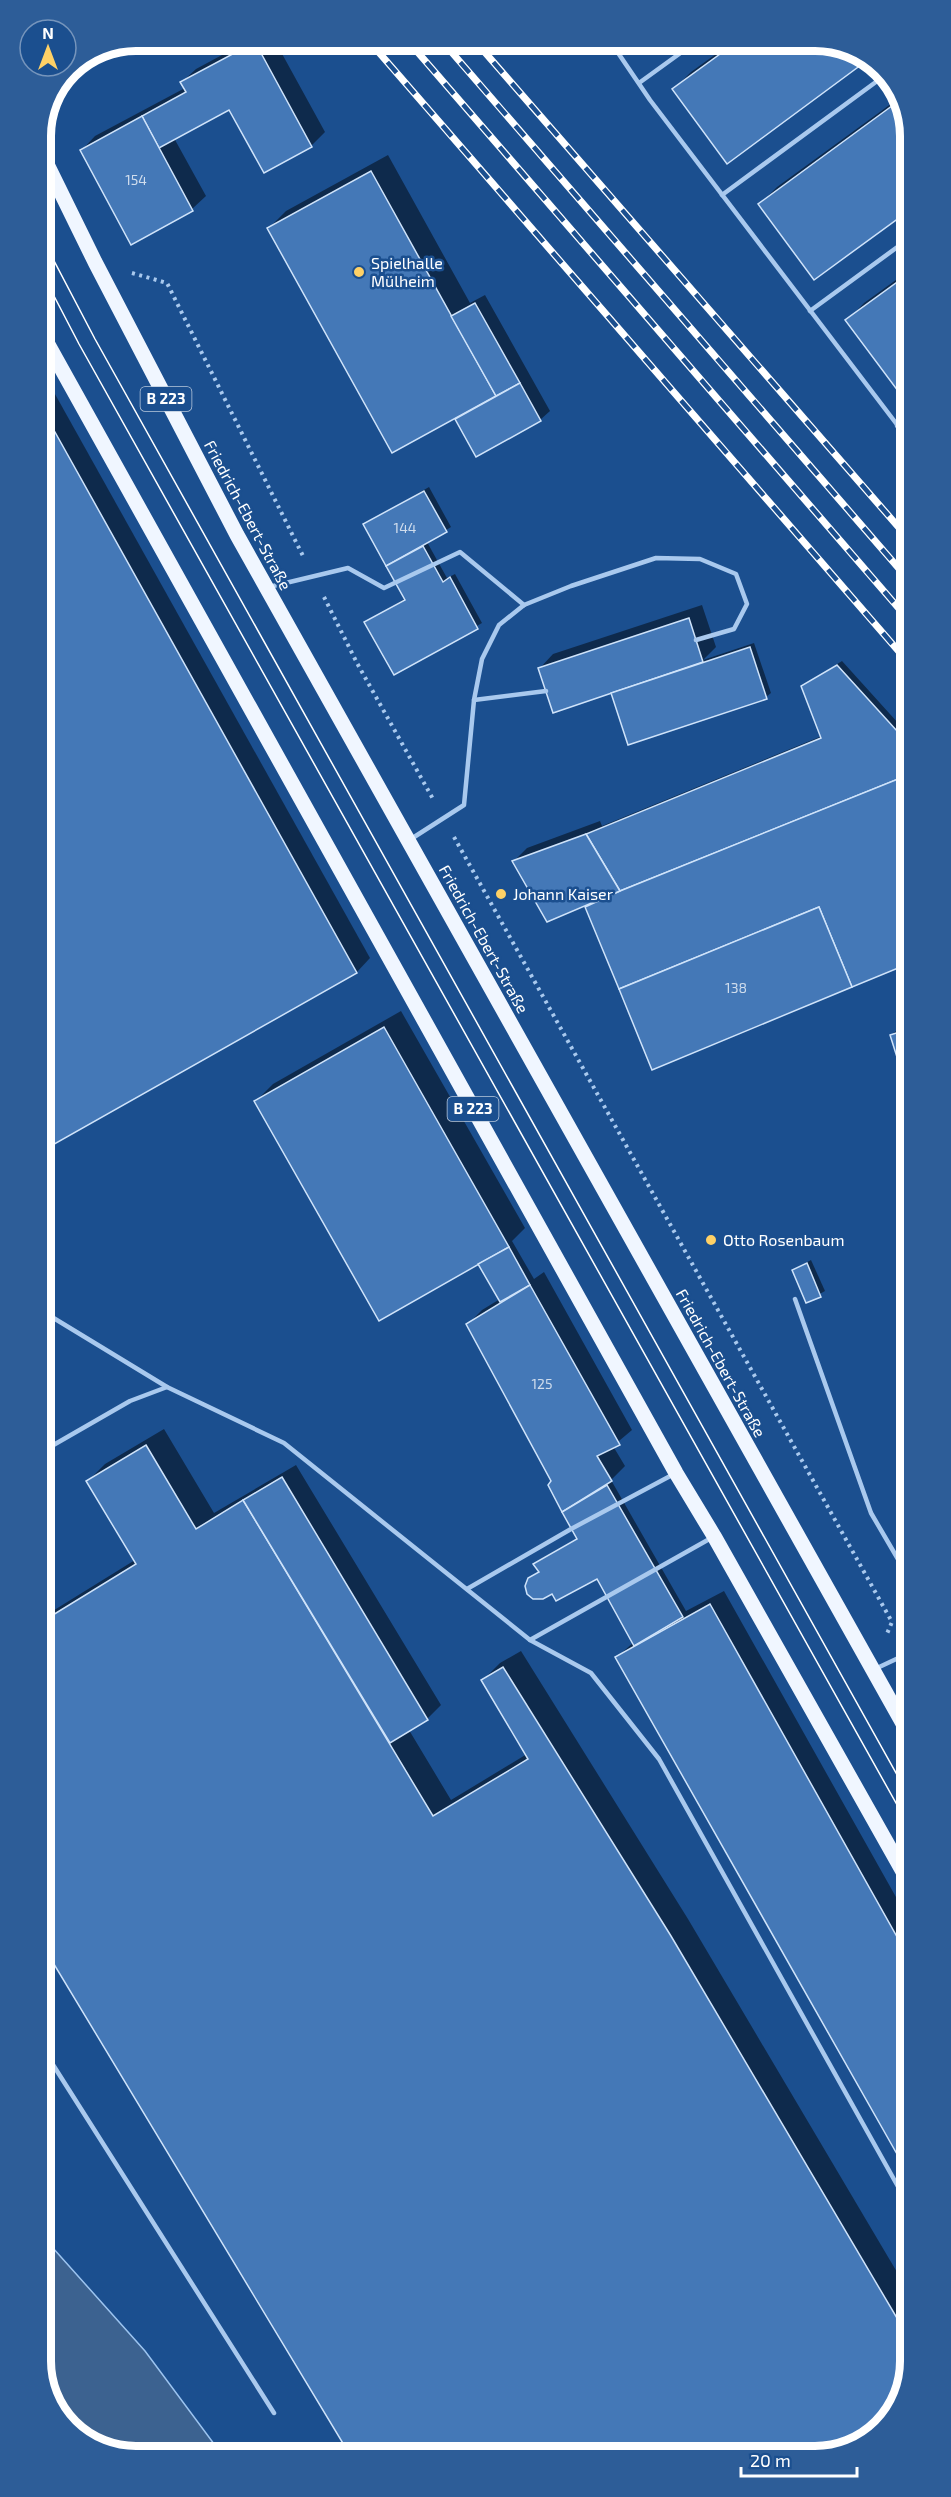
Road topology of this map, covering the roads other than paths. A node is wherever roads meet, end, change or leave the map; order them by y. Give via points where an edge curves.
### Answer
1 (617, 51) edge
2 (684, 51) edge
3 (879, 80) edge
4 (639, 84) junction
5 (51, 172) edge
6 (722, 195) junction
7 (900, 245) edge
8 (810, 311) junction
9 (51, 350) edge
10 (900, 424) edge
11 (897, 426) junction
12 (900, 430) edge
13 (266, 588) junction
14 (524, 605) junction
15 (696, 640) dead end
16 (546, 691) dead end
17 (474, 700) junction
18 (408, 840) junction
19 (795, 1299) dead end
20 (51, 1317) edge
21 (167, 1388) junction
22 (51, 1445) edge
23 (676, 1473) junction
24 (714, 1536) junction
25 (900, 1563) edge
26 (467, 1589) junction
27 (530, 1640) junction
28 (900, 1657) edge
29 (872, 1670) junction
30 (900, 1719) edge
31 (900, 1866) edge
32 (51, 2062) edge
33 (900, 2190) edge
34 (274, 2413) dead end

1 - 4 lane
2 - 4 lane
3 - 6 lane
4 - 6 lane
5 - 13 main road, Friedrich-Ebert-Straße / B 223
6 - 8 lane
7 - 8 lane
8 - 11 lane
9 - 23 main road, B 223
10 - 11 lane
11 - 12 lane
13 - 14 lane via 348,568 384,588 460,552
13 - 18 main road, Friedrich-Ebert-Straße / B 223
14 - 15 lane via 656,558 700,559 736,574 747,604 734,629
14 - 17 lane via 499,625 482,659
16 - 17 lane
17 - 18 lane via 464,805
18 - 29 main road, Friedrich-Ebert-Straße / B 223
19 - 25 lane via 871,1513
20 - 21 lane
21 - 22 lane via 130,1401
21 - 26 lane via 284,1443
23 - 24 main road, B 223
23 - 26 lane
24 - 27 lane
24 - 31 main road, B 223
26 - 27 lane
27 - 33 lane via 591,1673 659,1759
28 - 29 lane
29 - 30 main road, Friedrich-Ebert-Straße / B 223
32 - 34 lane

